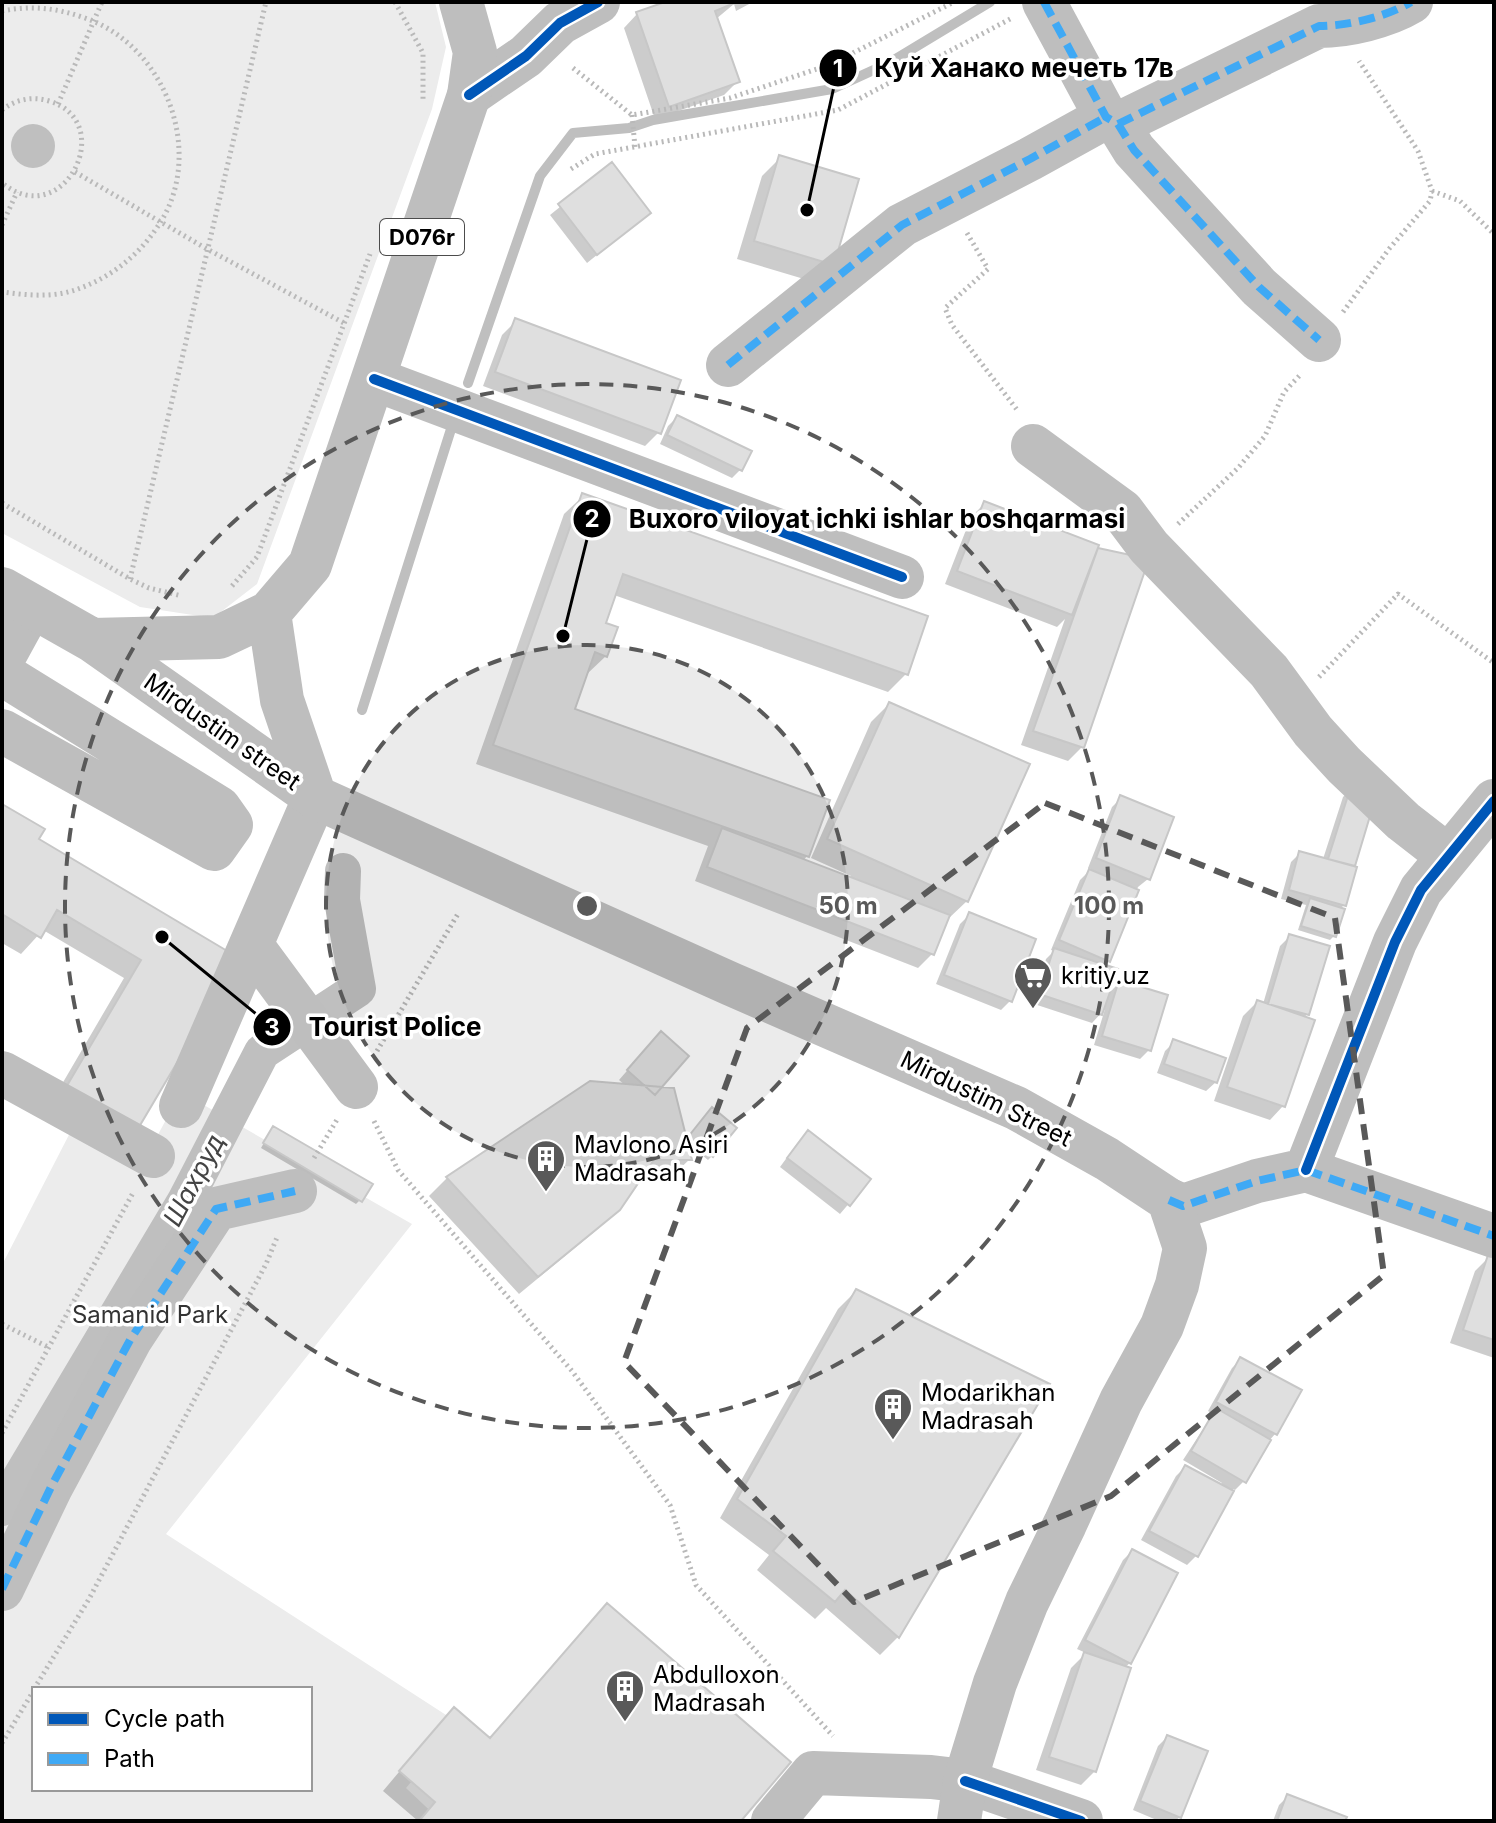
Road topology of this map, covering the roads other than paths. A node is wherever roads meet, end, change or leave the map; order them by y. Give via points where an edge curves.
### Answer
1 (598, 2) edge
2 (1411, 2) edge
3 (1030, 9) edge
4 (465, 15) edge
5 (469, 95) junction
6 (1112, 120) junction
7 (1319, 340) dead end
8 (728, 365) dead end
9 (374, 379) junction
10 (1033, 446) road end
11 (902, 577) dead end
12 (17, 598) edge
13 (269, 613) junction
14 (92, 640) junction
15 (2, 660) edge
16 (2, 674) edge
17 (2, 731) edge
18 (315, 797) junction
19 (1494, 801) edge
20 (1448, 856) junction
21 (252, 946) junction
22 (2, 1073) edge
23 (356, 1087) road end
24 (181, 1106) dead end
25 (153, 1156) road end
26 (1306, 1170) junction
27 (295, 1191) road end
28 (1169, 1200) junction
29 (1494, 1236) edge
30 (2, 1589) edge
31 (962, 1801) edge
32 (773, 1821) edge
33 (1081, 1821) edge

1 - 5 street via 560,23 526,56
2 - 6 street via 1336,26 1319,26
3 - 6 street
4 - 5 street via 475,52
5 - 9 street, D076r
6 - 7 street via 1259,287
6 - 8 street via 902,225
9 - 11 street
9 - 13 street, D076r via 310,565
10 - 20 street via 1122,511 1149,547 1269,671 1344,765
12 - 14 street, D076r
12 - 15 street
13 - 14 street, D076r via 219,637
13 - 18 street, Mirdustim street via 282,700
14 - 18 street, Mirdustim street
16 - 17 street via 219,808 231,825 214,849
18 - 21 street
18 - 28 street, Mirdustim Street via 1016,1108
19 - 20 street
20 - 26 street via 1421,890 1395,942
21 - 23 street
21 - 24 street
22 - 25 street
26 - 28 street via 1183,1206
26 - 29 street
27 - 30 street via 216,1209 130,1340
28 - 31 street via 1185,1248 1177,1285 1027,1602 995,1683
31 - 32 street via 931,1777 813,1773
31 - 33 street

